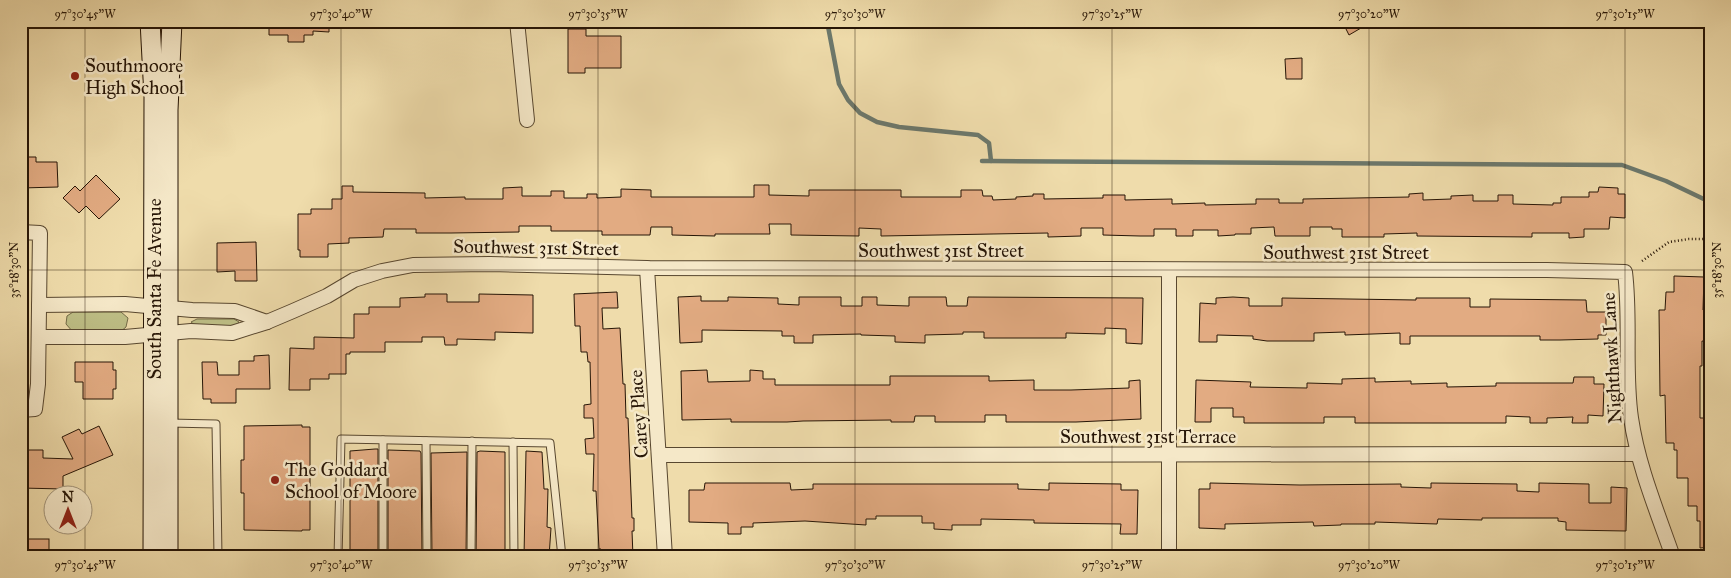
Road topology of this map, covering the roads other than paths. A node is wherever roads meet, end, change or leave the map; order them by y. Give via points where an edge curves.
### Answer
1 (150, 21) edge
2 (172, 21) edge
3 (517, 21) edge
4 (527, 120) dead end
5 (21, 232) edge
6 (647, 268) junction
7 (1169, 270) junction
8 (1625, 272) joint
9 (39, 305) junction
10 (161, 307) junction
11 (267, 322) junction
12 (161, 333) junction
13 (39, 337) junction
14 (28, 409) edge
15 (168, 423) junction
16 (383, 440) junction
17 (426, 441) junction
18 (472, 442) junction
19 (513, 442) junction
20 (1169, 454) junction
21 (1638, 454) junction
22 (659, 455) junction
23 (153, 557) edge
24 (168, 557) edge
25 (218, 557) edge
26 (338, 557) edge
27 (383, 557) edge
28 (427, 557) edge
29 (471, 557) edge
30 (514, 557) edge
31 (562, 557) edge
32 (666, 557) edge
33 (1169, 557) edge
34 (1673, 557) edge

1 - 10 main road, South Santa Fe Avenue
2 - 10 main road, South Santa Fe Avenue
3 - 4 street
5 - 9 street via 40,233
6 - 7 street, Southwest 31st Street
6 - 11 street, Southwest 31st Street via 413,265 354,280
6 - 22 street, Carey Place
7 - 8 street, Southwest 31st Street
7 - 20 street
8 - 21 street, Nighthawk Lane via 1629,401
9 - 10 street
9 - 13 street
10 - 11 street via 235,311
10 - 12 main road, South Santa Fe Avenue
11 - 12 street, Southwest 31st Street via 232,332
12 - 13 street, Southwest 31st Street via 125,337
12 - 15 main road, South Santa Fe Avenue
12 - 23 main road, South Santa Fe Avenue
13 - 14 street via 38,384
15 - 24 main road, South Santa Fe Avenue
15 - 25 lane via 216,424
16 - 17 lane
16 - 26 lane via 341,439
16 - 27 lane
17 - 18 lane
17 - 28 lane
18 - 19 lane
18 - 29 lane
19 - 30 lane
19 - 31 lane via 550,443
20 - 21 street, Southwest 31st Terrace
20 - 22 street, Southwest 31st Terrace
20 - 33 street
21 - 34 street, Nighthawk Lane
22 - 32 street, Carey Place

